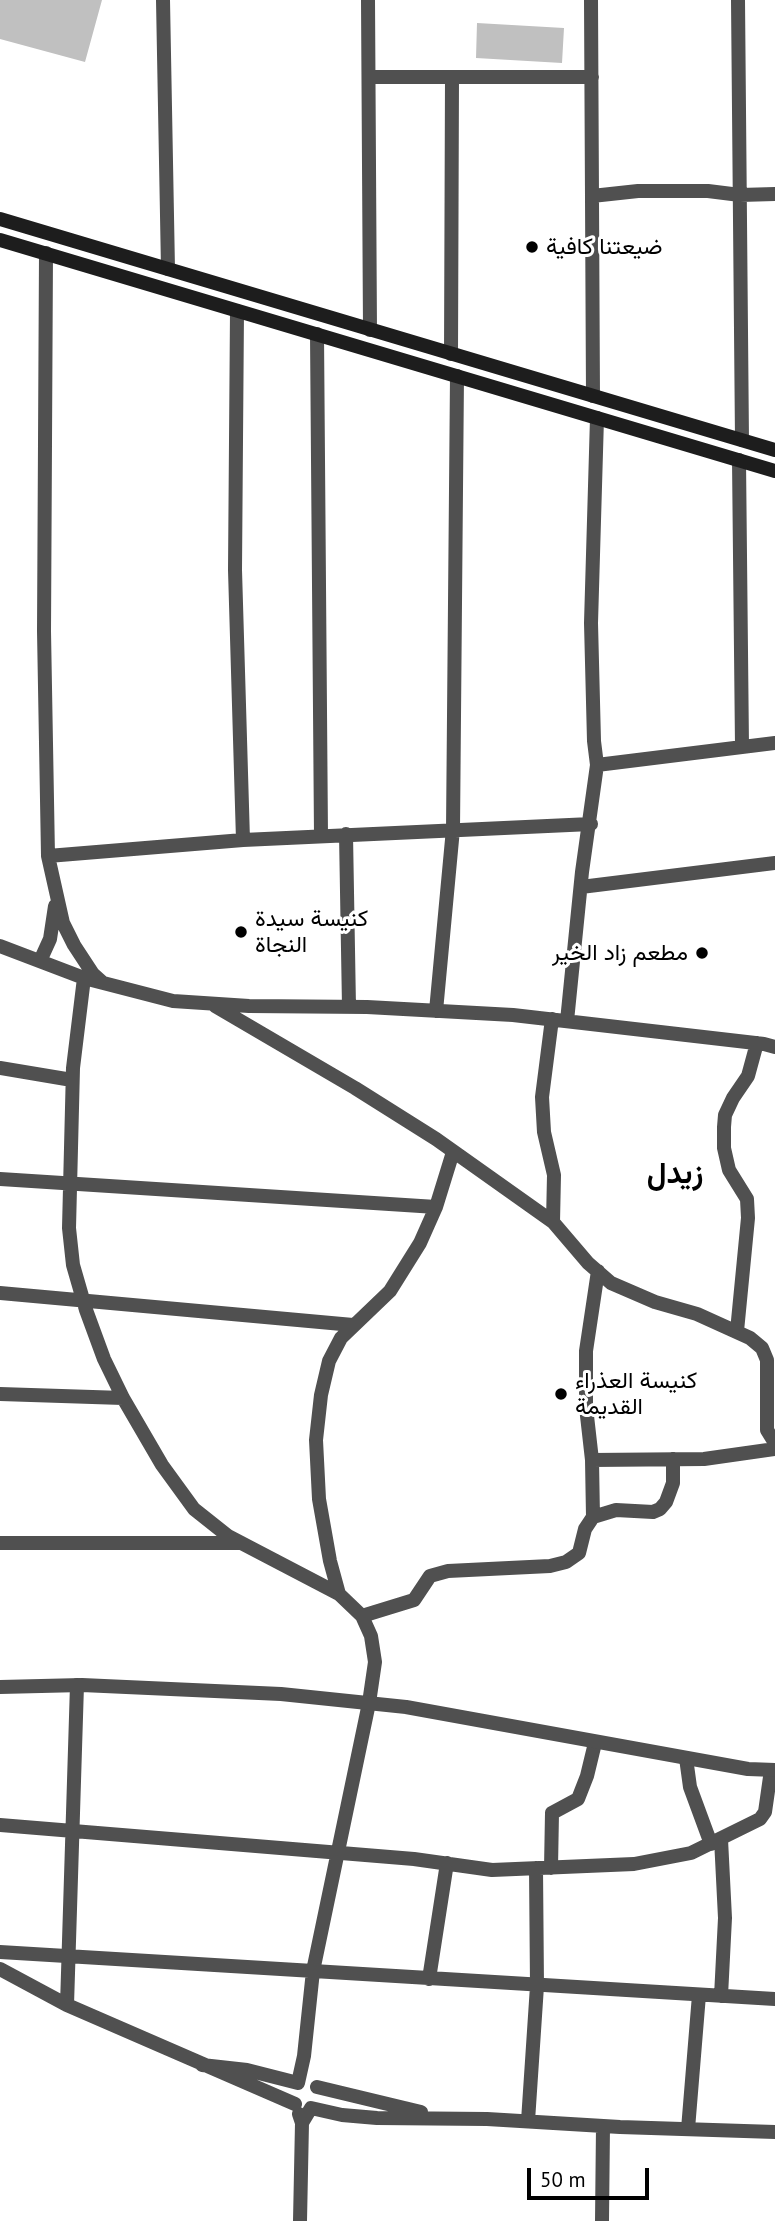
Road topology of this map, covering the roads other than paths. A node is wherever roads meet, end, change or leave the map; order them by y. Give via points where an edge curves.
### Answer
1 (163, 0) edge
2 (368, 0) edge
3 (591, 0) edge
4 (738, 0) edge
5 (369, 77) junction
6 (452, 77) junction
7 (592, 77) junction
8 (775, 194) edge
9 (740, 195) junction
10 (592, 197) junction
11 (0, 219) edge
12 (0, 240) edge
13 (46, 253) junction
14 (168, 269) junction
15 (237, 311) junction
16 (370, 330) junction
17 (317, 334) junction
18 (451, 354) junction
19 (457, 376) junction
20 (593, 396) junction
21 (597, 418) junction
22 (742, 440) junction
23 (775, 450) edge
24 (739, 460) junction
25 (775, 471) edge
26 (775, 743) edge
27 (742, 747) junction
28 (597, 765) junction
29 (591, 824) junction
30 (453, 829) junction
31 (346, 834) junction
32 (321, 836) junction
33 (243, 840) junction
34 (48, 856) junction
35 (775, 863) edge
36 (581, 887) junction
37 (57, 894) junction
38 (0, 946) edge
39 (40, 961) junction
40 (84, 978) junction
41 (103, 983) junction
42 (211, 1004) junction
43 (349, 1007) junction
44 (436, 1010) junction
45 (560, 1020) junction
46 (757, 1043) junction
47 (775, 1047) edge
48 (0, 1068) edge
49 (72, 1080) junction
50 (453, 1152) junction
51 (0, 1179) edge
52 (70, 1183) junction
53 (436, 1207) junction
54 (553, 1222) junction
55 (598, 1271) junction
56 (0, 1293) edge
57 (83, 1300) junction
58 (353, 1325) junction
59 (737, 1331) junction
60 (771, 1368) edge
61 (0, 1394) edge
62 (123, 1398) junction
63 (775, 1446) edge
64 (673, 1459) junction
65 (592, 1460) junction
66 (593, 1517) junction
67 (0, 1542) edge
68 (242, 1543) junction
69 (339, 1594) junction
70 (362, 1616) junction
71 (78, 1685) junction
72 (0, 1687) edge
73 (369, 1703) junction
74 (596, 1743) junction
75 (686, 1758) junction
76 (773, 1770) edge
77 (0, 1825) edge
78 (72, 1831) junction
79 (716, 1841) junction
80 (338, 1853) junction
81 (447, 1863) junction
82 (544, 1868) junction
83 (0, 1952) edge
84 (68, 1957) junction
85 (0, 1969) edge
86 (313, 1972) junction
87 (429, 1979) junction
88 (537, 1986) junction
89 (699, 1995) junction
90 (721, 1996) junction
91 (775, 1999) edge
92 (67, 2005) junction
93 (202, 2065) junction
94 (309, 2084) junction
95 (301, 2106) junction
96 (446, 2118) junction
97 (528, 2121) junction
98 (603, 2126) junction
99 (688, 2129) junction
100 (775, 2132) edge
101 (300, 2221) edge
102 (602, 2221) edge

1 - 14 street
2 - 5 street
3 - 7 street
4 - 9 street
5 - 6 street
5 - 16 street
6 - 7 street
6 - 18 street
7 - 10 street
8 - 9 street
9 - 10 street via 638,191
9 - 22 street
10 - 20 street
11 - 14 main road
12 - 13 main road
13 - 15 main road
13 - 34 street
14 - 16 main road
15 - 17 main road
15 - 33 street via 235,570
16 - 18 main road
17 - 19 main road
17 - 32 street
18 - 20 main road
19 - 21 main road
19 - 30 street
20 - 22 main road
21 - 24 main road
21 - 28 street via 591,623
22 - 23 main road
24 - 25 main road
24 - 27 street
26 - 27 street
27 - 28 street
28 - 29 street
29 - 30 street
29 - 36 street
30 - 31 street
30 - 44 street
31 - 32 street
31 - 43 street
32 - 33 street
33 - 34 street
34 - 37 street
35 - 36 street
36 - 45 street
37 - 39 street via 50,939
37 - 41 street via 74,945
38 - 39 street
39 - 40 street
40 - 41 street
40 - 49 street
41 - 42 street via 173,1001
42 - 43 street
42 - 50 street
43 - 44 street
44 - 45 street
45 - 46 street
45 - 54 street via 542,1097 554,1175
46 - 47 street
46 - 59 street via 748,1076 725,1115 724,1127 729,1170 747,1199
48 - 49 street
49 - 52 street
50 - 53 street
50 - 54 street
51 - 52 street
52 - 53 street
52 - 57 street via 73,1265
53 - 58 street via 390,1291
54 - 55 street
55 - 59 street via 611,1283 655,1302
55 - 65 street via 586,1351
56 - 57 street
57 - 58 street
57 - 62 street
58 - 69 street via 329,1361 316,1440 319,1499
59 - 60 street via 762,1348
60 - 63 street via 767,1430
61 - 62 street
62 - 68 street via 194,1509
63 - 64 street via 704,1459
64 - 65 street
64 - 66 street via 673,1483 660,1509 616,1510
65 - 66 street
66 - 70 street via 579,1553 566,1562 430,1576 414,1600
67 - 68 street
68 - 69 street
69 - 70 street
70 - 73 street via 375,1662
71 - 72 street
71 - 73 street via 281,1694
71 - 78 street
73 - 74 street
73 - 80 street
74 - 75 street
74 - 82 street via 578,1799 552,1813
75 - 76 street
75 - 79 street via 690,1787
76 - 79 street via 760,1819
77 - 78 street
78 - 80 street
78 - 84 street
79 - 82 street via 691,1853 634,1864
79 - 90 street via 725,1919
80 - 81 street
80 - 86 street
81 - 82 street via 492,1870
81 - 87 street
82 - 88 street
83 - 84 street
84 - 86 street
84 - 92 street
85 - 92 street
86 - 87 street
86 - 94 street via 304,2056
87 - 88 street
88 - 89 street
88 - 97 street
89 - 90 street
89 - 99 street
90 - 91 street
92 - 93 street
93 - 94 street
93 - 95 street
94 - 95 street via 291,2094
94 - 95 street via 318,2100
94 - 96 street
95 - 96 street via 366,2117
95 - 101 street
96 - 97 street
97 - 98 street
98 - 99 street
98 - 102 street
99 - 100 street

